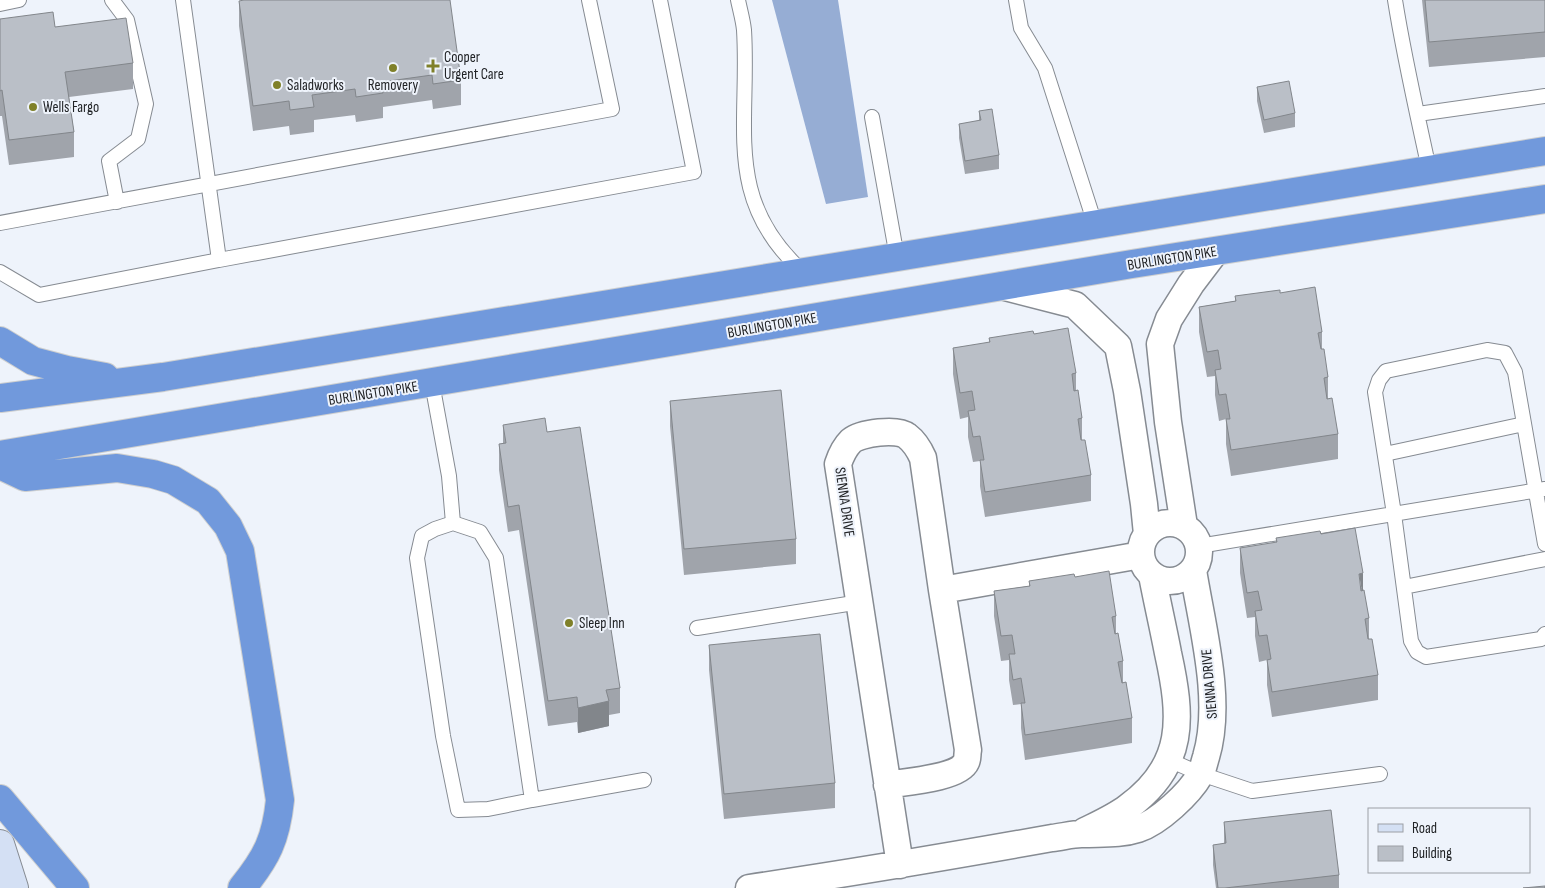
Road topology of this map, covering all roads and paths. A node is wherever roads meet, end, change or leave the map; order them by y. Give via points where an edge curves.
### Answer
1 (19, 0) edge
2 (112, 0) edge
3 (183, 0) edge
4 (589, 0) edge
5 (660, 0) edge
6 (738, 0) edge
7 (1016, 0) edge
8 (1395, 0) edge
9 (0, 4) edge
10 (1545, 96) edge
11 (1418, 114) junction
12 (872, 117) dead end
13 (1545, 151) edge
14 (1429, 169) junction
15 (208, 185) junction
16 (1545, 199) edge
17 (117, 202) junction
18 (0, 223) edge
19 (1095, 224) junction
20 (1216, 251) junction
21 (897, 257) junction
22 (218, 260) junction
23 (0, 272) edge
24 (804, 272) junction
25 (1001, 286) junction
26 (0, 341) edge
27 (164, 377) junction
28 (432, 383) junction
29 (0, 398) edge
30 (1524, 424) junction
31 (1385, 454) junction
32 (0, 455) edge
33 (0, 465) edge
34 (1540, 490) edge
35 (1394, 514) junction
36 (454, 523) junction
37 (1545, 544) edge
38 (1192, 547) junction
39 (1147, 555) junction
40 (1545, 559) edge
41 (1404, 587) junction
42 (942, 590) junction
43 (860, 602) junction
44 (697, 628) dead end
45 (1545, 634) edge
46 (1170, 760) junction
47 (1201, 774) junction
48 (1380, 774) dead end
49 (644, 780) dead end
50 (887, 785) junction
51 (0, 799) edge
52 (532, 800) junction
53 (1079, 834) junction
54 (0, 844) edge
55 (900, 865) junction
56 (787, 885) edge
57 (14, 888) edge
58 (75, 888) edge
59 (242, 888) edge
60 (749, 888) edge

1 - 9 lane
2 - 17 lane via 127,20 146,104 138,139 110,161
3 - 15 lane
4 - 15 lane via 612,109
5 - 22 lane via 694,172
6 - 24 lane via 744,29 745,156 750,189 770,235
7 - 19 lane via 1021,28 1045,68
8 - 11 lane
10 - 11 lane
11 - 14 lane
12 - 21 lane
13 - 14 highway
14 - 19 highway
15 - 17 lane
15 - 22 lane
16 - 20 highway, BURLINGTON PIKE
17 - 18 lane
19 - 21 highway
20 - 25 highway, BURLINGTON PIKE
20 - 38 street, SIENNA DRIVE via 1169,319 1160,344 1168,422
21 - 24 highway
22 - 23 lane via 39,294
24 - 27 highway
25 - 28 highway, BURLINGTON PIKE
25 - 39 street, SIENNA DRIVE via 1075,305 1118,346 1144,504
26 - 27 highway via 33,361 67,370 107,378
27 - 29 highway
28 - 32 highway, BURLINGTON PIKE
28 - 36 lane
30 - 31 lane
30 - 31 lane via 1515,372 1505,353 1487,350 1395,369 1386,371 1375,392
30 - 34 lane
31 - 35 lane
33 - 59 highway via 25,477 117,468 153,474 173,480 208,502 228,526 240,551 280,800 272,844
34 - 35 lane
34 - 37 lane
35 - 38 lane
35 - 41 lane
36 - 52 lane via 480,532 496,558
36 - 52 lane via 422,536 417,558 442,736 458,810 488,809
38 - 39 street via 1171,523 1158,525
38 - 39 street via 1181,579 1166,581
38 - 47 street, SIENNA DRIVE via 1212,683 1213,723
39 - 42 street
39 - 46 street, SIENNA DRIVE via 1176,688 1178,712
40 - 41 lane
41 - 45 lane via 1412,641 1417,652 1426,657 1541,639
42 - 43 street, SIENNA DRIVE via 923,458 917,445 906,435 890,432 870,434 853,439 842,450 838,464
42 - 50 street, SIENNA DRIVE via 968,750 966,763 944,776
43 - 44 lane
43 - 50 street, SIENNA DRIVE
46 - 47 lane
46 - 53 street, SIENNA DRIVE via 1158,778 1129,807
47 - 48 lane via 1252,791
47 - 53 street, SIENNA DRIVE via 1168,810 1139,829
49 - 52 lane
50 - 55 street, SIENNA DRIVE
51 - 58 highway
53 - 55 street, SIENNA DRIVE
54 - 57 street
55 - 56 street, SIENNA DRIVE
56 - 60 street, SIENNA DRIVE

